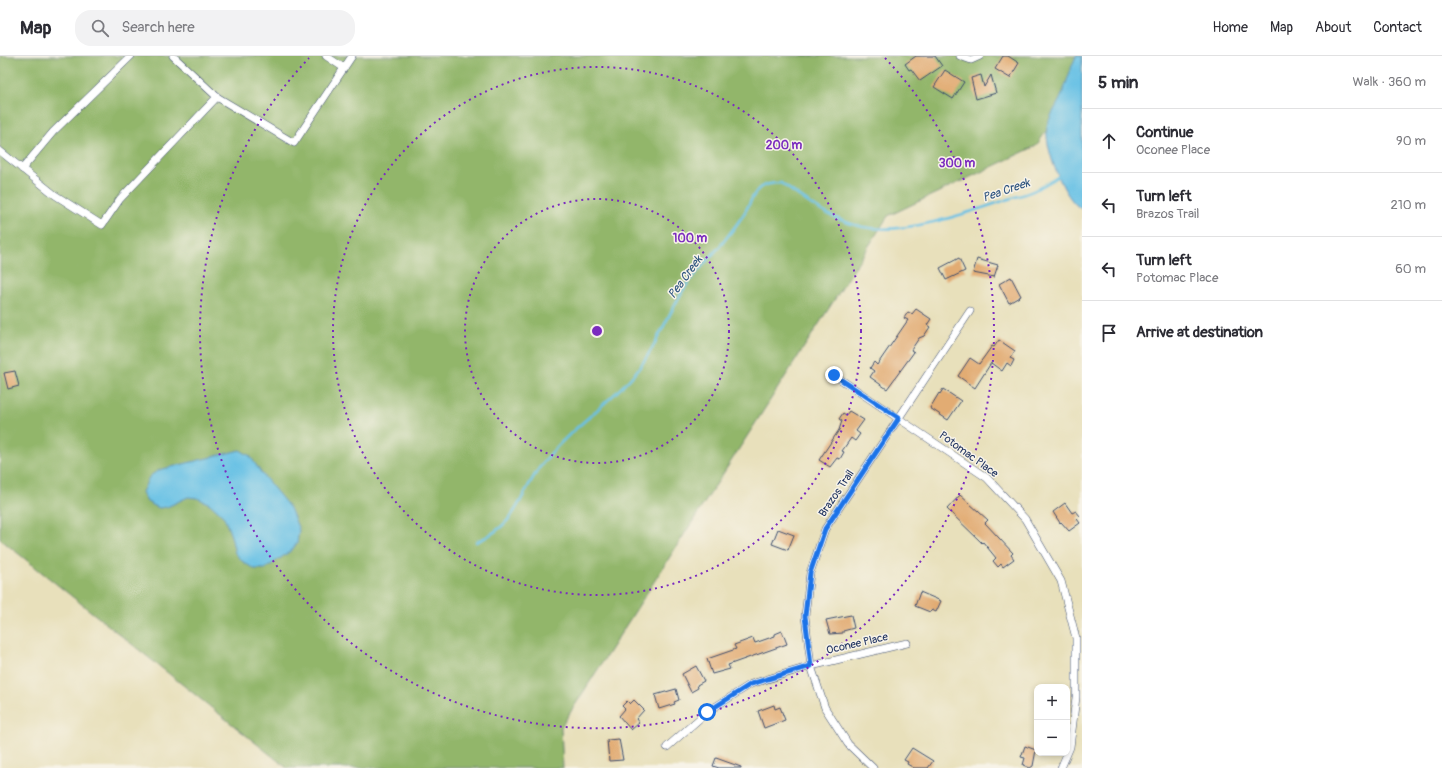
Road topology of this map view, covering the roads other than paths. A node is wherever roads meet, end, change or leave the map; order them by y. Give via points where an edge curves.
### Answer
1 (130, 56) edge
2 (172, 56) edge
3 (326, 56) edge
4 (352, 56) edge
5 (960, 56) edge
6 (980, 56) edge
7 (344, 68) junction
8 (217, 97) junction
9 (0, 151) edge
10 (22, 169) junction
11 (970, 311) dead end
12 (834, 375) dead end
13 (899, 418) junction
14 (907, 643) dead end
15 (811, 666) junction
16 (667, 747) dead end
17 (873, 768) edge
18 (1061, 768) edge

1 - 10 street via 53,132
2 - 8 street
3 - 7 street
4 - 7 street
5 - 6 street via 971,60
7 - 8 street via 294,143
8 - 10 street via 120,199 102,225 54,195
9 - 10 street
11 - 13 street, Brazos Trail
12 - 13 street, Potomac Place
13 - 15 street, Brazos Trail via 825,529 810,573 805,616
13 - 18 street, Potomac Place via 986,478 1025,519 1061,581 1076,638 1076,697 1070,747
14 - 15 street, Oconee Place
15 - 16 street, Oconee Place via 751,684 707,712
15 - 17 street, Brazos Trail via 825,708 848,744

